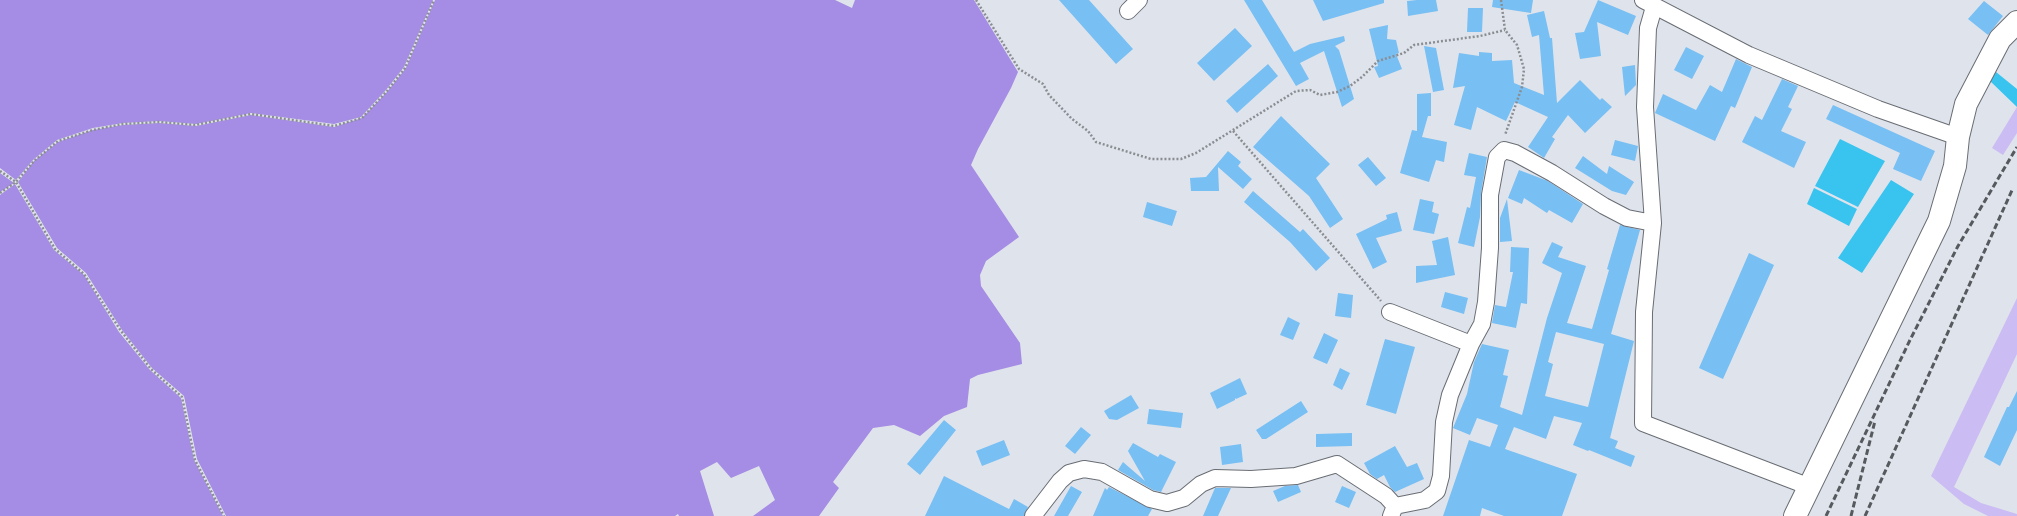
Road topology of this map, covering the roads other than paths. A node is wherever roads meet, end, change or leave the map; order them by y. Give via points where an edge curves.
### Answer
1 (1648, 3) edge
2 (2017, 22) edge
3 (1958, 137) junction
4 (1653, 223) junction
5 (1390, 312) road end
6 (1471, 344) junction
7 (1810, 487) junction
8 (1393, 511) edge
9 (1033, 516) edge
10 (1795, 516) edge

1 - 3 street via 1749,55 1878,109
1 - 4 street via 1645,107
2 - 3 main road via 2000,39 1966,104
3 - 7 main road via 1955,166 1939,221
4 - 6 street via 1627,218 1515,153 1504,150 1498,157 1490,195 1486,302 1482,324
4 - 7 street via 1644,312 1643,423
5 - 6 street
6 - 8 street via 1448,401 1444,422 1441,476 1437,491 1425,500
7 - 10 main road
8 - 9 street via 1386,496 1337,464 1296,476 1215,478 1201,484 1184,498 1167,503 1150,499 1102,472 1084,469 1069,473 1060,481

